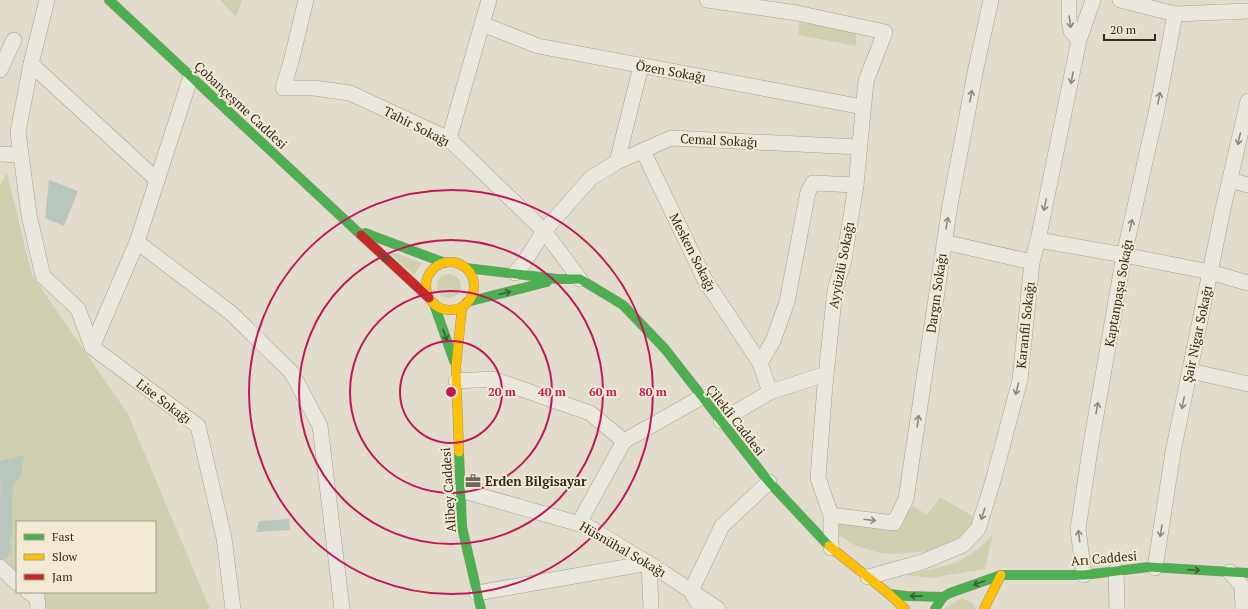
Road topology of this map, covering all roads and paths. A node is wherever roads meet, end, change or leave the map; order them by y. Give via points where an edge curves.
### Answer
1 (47, 0) edge
2 (109, 0) edge
3 (306, 0) edge
4 (489, 0) edge
5 (707, 0) edge
6 (991, 0) edge
7 (1069, 0) edge
8 (1093, 0) edge
9 (1120, 0) edge
10 (1248, 11) edge
11 (1175, 14) junction
12 (482, 24) junction
13 (14, 40) dead end
14 (1079, 40) junction
15 (31, 64) junction
16 (641, 66) junction
17 (0, 70) edge
18 (191, 76) junction
19 (1248, 101) edge
20 (863, 107) junction
21 (449, 139) junction
22 (859, 147) junction
23 (643, 151) junction
24 (0, 154) edge
25 (22, 155) junction
26 (617, 162) junction
27 (157, 180) junction
28 (1230, 180) junction
29 (856, 185) junction
30 (1248, 185) edge
31 (355, 229) junction
32 (544, 231) junction
33 (1038, 240) junction
34 (137, 242) junction
35 (944, 242) junction
36 (1124, 255) junction
37 (1032, 262) junction
38 (445, 263) junction
39 (466, 268) junction
40 (1210, 272) junction
41 (516, 273) junction
42 (557, 279) junction
43 (580, 279) junction
44 (1248, 283) edge
45 (431, 301) junction
46 (465, 305) junction
47 (92, 347) junction
48 (760, 363) junction
49 (1190, 371) junction
50 (456, 374) junction
51 (826, 374) junction
52 (1248, 384) edge
53 (770, 392) junction
54 (702, 396) junction
55 (721, 421) junction
56 (624, 441) junction
57 (769, 482) junction
58 (460, 490) junction
59 (831, 515) junction
60 (579, 523) junction
61 (831, 548) junction
62 (649, 563) junction
63 (0, 567) edge
64 (1155, 568) junction
65 (1116, 571) junction
66 (1230, 572) junction
67 (1248, 573) edge
68 (1001, 575) junction
69 (1084, 575) junction
70 (868, 577) junction
71 (16, 582) edge
72 (691, 591) junction
73 (30, 593) edge
74 (477, 593) junction
75 (889, 594) junction
76 (943, 596) junction
77 (982, 608) edge
78 (38, 609) edge
79 (233, 609) edge
80 (342, 609) edge
81 (480, 609) edge
82 (651, 609) edge
83 (700, 609) edge
84 (718, 609) edge
85 (905, 609) edge
86 (935, 609) edge
87 (1117, 609) edge
88 (1243, 609) edge

1 - 15 street
2 - 18 street, Çobançeşme Caddesi
3 - 21 street, Tahir Sokağı via 283,88 314,88 350,93
4 - 12 street
5 - 20 street, Ayyüzlü Sokağı via 796,13 885,32 866,81
35 -> 6 street, Dargın Sokağı
7 -> 14 street via 1071,31
8 - 14 street, Karanfil Sokağı
9 - 11 street
10 - 11 street
36 -> 11 street, Kaptanpaşa Sokağı via 1157,109
12 - 16 street, Özen Sokağı via 538,46
12 - 21 street
13 - 17 street
14 -> 33 street, Karanfil Sokağı
15 - 25 street via 18,132
15 - 27 street
16 - 20 street, Özen Sokağı
16 - 26 street
18 - 27 street
18 - 31 street, Çobançeşme Caddesi
19 -> 28 street, Şair Nigar Sokağı
20 - 22 street, Ayyüzlü Sokağı
21 - 32 street, Tahir Sokağı
22 - 23 street, Cemal Sokağı via 671,138
22 - 29 street, Ayyüzlü Sokağı
23 - 26 street, Cemal Sokağı
23 - 48 street, Mesken Sokağı via 705,280
24 - 25 street
25 - 47 street via 29,216 43,276 78,309
26 - 32 street, Cemal Sokağı via 591,178
27 - 34 street
28 - 30 street
28 - 40 street, Şair Nigar Sokağı
29 - 48 street via 813,183 808,192 787,302 773,341
29 - 51 street, Ayyüzlü Sokağı via 844,260 835,290
31 - 38 street, Çobançeşme Caddesi
31 -> 45 street, Çobançeşme Caddesi
32 - 41 street, Cemal Sokağı
32 - 43 street, Tahir Sokağı
33 - 36 street
33 - 37 street, Karanfil Sokağı
34 - 47 street
34 - 80 street via 231,313 292,373 320,426
35 - 37 street
59 -> 35 street, Dargın Sokağı via 894,523 906,499
36 - 40 street
69 -> 36 street, Kaptanpaşa Sokağı via 1078,529
37 -> 70 street, Karanfil Sokağı via 1020,380 994,481 978,529 963,545 922,562
38 - 39 street via 452,262
38 - 45 street via 438,265 428,276 426,283
39 - 41 street
39 - 46 street via 471,274 474,289
40 - 44 street
40 - 49 street, Şair Nigar Sokağı
41 - 42 street
42 - 43 street
46 -> 42 street
43 - 54 street, Çilekli Caddesi via 623,305 665,348
45 - 46 street via 447,310
45 -> 50 street, Alibey Caddesi
46 - 50 street, Alibey Caddesi
47 - 79 street, Lise Sokağı via 198,426 224,538
48 - 53 street, Mesken Sokağı
49 - 52 street
49 -> 64 street, Şair Nigar Sokağı via 1173,452
50 - 56 street via 493,380 590,413
50 - 58 street, Alibey Caddesi
51 - 53 street
51 - 59 street, Ayyüzlü Sokağı via 818,478
53 - 55 street
54 - 55 street, Çilekli Caddesi
54 - 56 street
55 - 57 street, Çilekli Caddesi
56 - 60 street
57 - 61 street, Çilekli Caddesi
57 - 72 street via 722,526
58 - 60 street, Hüsnühal Sokağı
58 - 74 street, Alibey Caddesi via 462,527
59 - 61 street, Ayyüzlü Sokağı
60 - 62 street, Hüsnühal Sokağı
61 - 70 street, Çilekli Caddesi
62 - 72 street, Hüsnühal Sokağı
62 - 74 street
62 - 82 street
63 - 71 street
64 - 65 street, Arı Caddesi
64 -> 66 street, Arı Caddesi
65 - 69 street, Arı Caddesi
65 - 87 street
66 - 67 street, Arı Caddesi
66 - 88 street via 1242,586
68 - 69 street, Arı Caddesi
68 -> 76 street via 961,593
68 - 77 street
70 - 75 street, Çilekli Caddesi
72 - 83 street, Hüsnühal Sokağı
72 - 84 street, Hüsnühal Sokağı
73 - 78 street via 37,597
74 - 81 street, Alibey Caddesi
76 -> 75 street
75 - 85 street, Çilekli Caddesi
76 - 86 street

